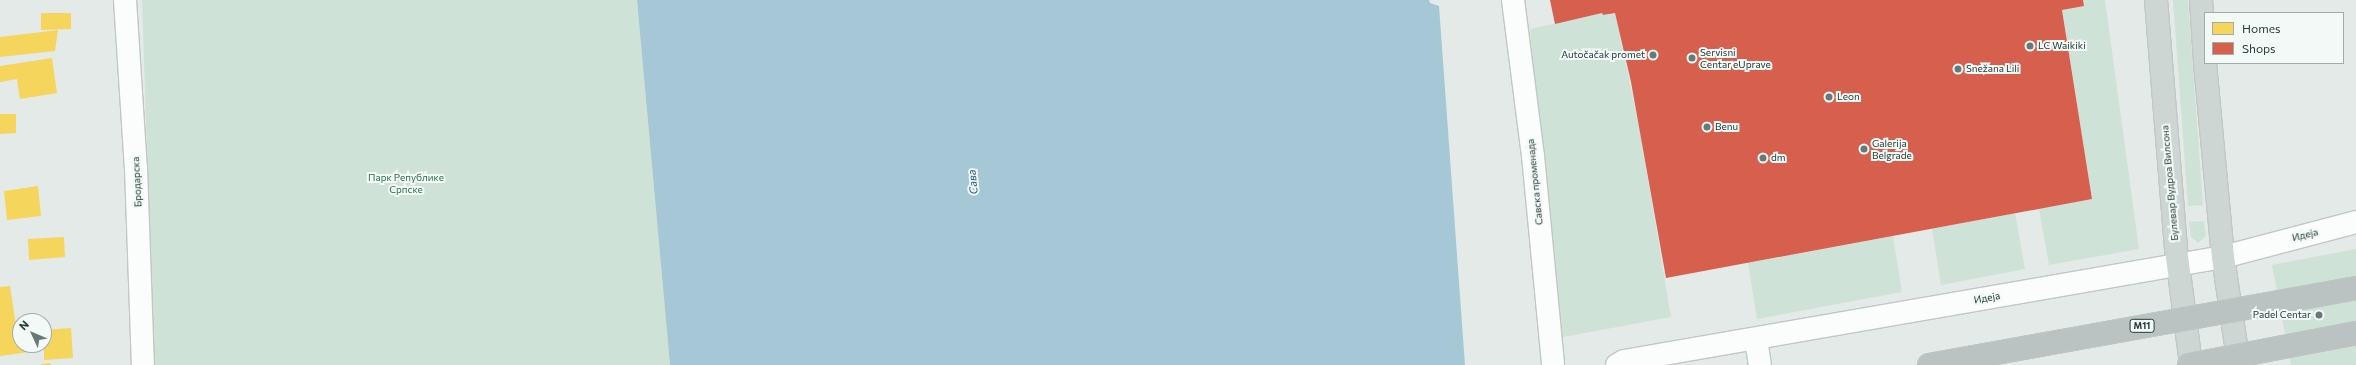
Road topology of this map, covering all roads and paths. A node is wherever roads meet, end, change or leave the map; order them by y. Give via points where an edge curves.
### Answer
1 (125, 0) edge
2 (1513, 0) edge
3 (2156, 0) edge
4 (2201, 0) edge
5 (2204, 47) edge
6 (2205, 64) edge
7 (2356, 222) edge
8 (2223, 258) junction
9 (2178, 266) junction
10 (2356, 288) edge
11 (2356, 333) edge
12 (1756, 340) junction
13 (143, 365) edge
14 (1553, 365) edge
15 (1617, 365) edge
16 (1760, 365) edge
17 (1929, 365) edge
18 (2190, 365) edge
19 (2240, 365) edge

1 - 13 street, Бродарска via 137,176
2 - 14 street, Савска променада via 1533,156
3 - 9 main road, Булевар Вудроа Вилсона
4 - 5 main road
6 - 8 main road
7 - 8 street, Идеја
8 - 9 street, Идеја
8 - 19 main road
9 - 12 street, Идеја
9 - 18 main road, Булевар Вудроа Вилсона
10 - 17 highway, M11, bridge
11 - 18 highway, bridge
12 - 15 street, Идеја via 1624,360
12 - 16 street

